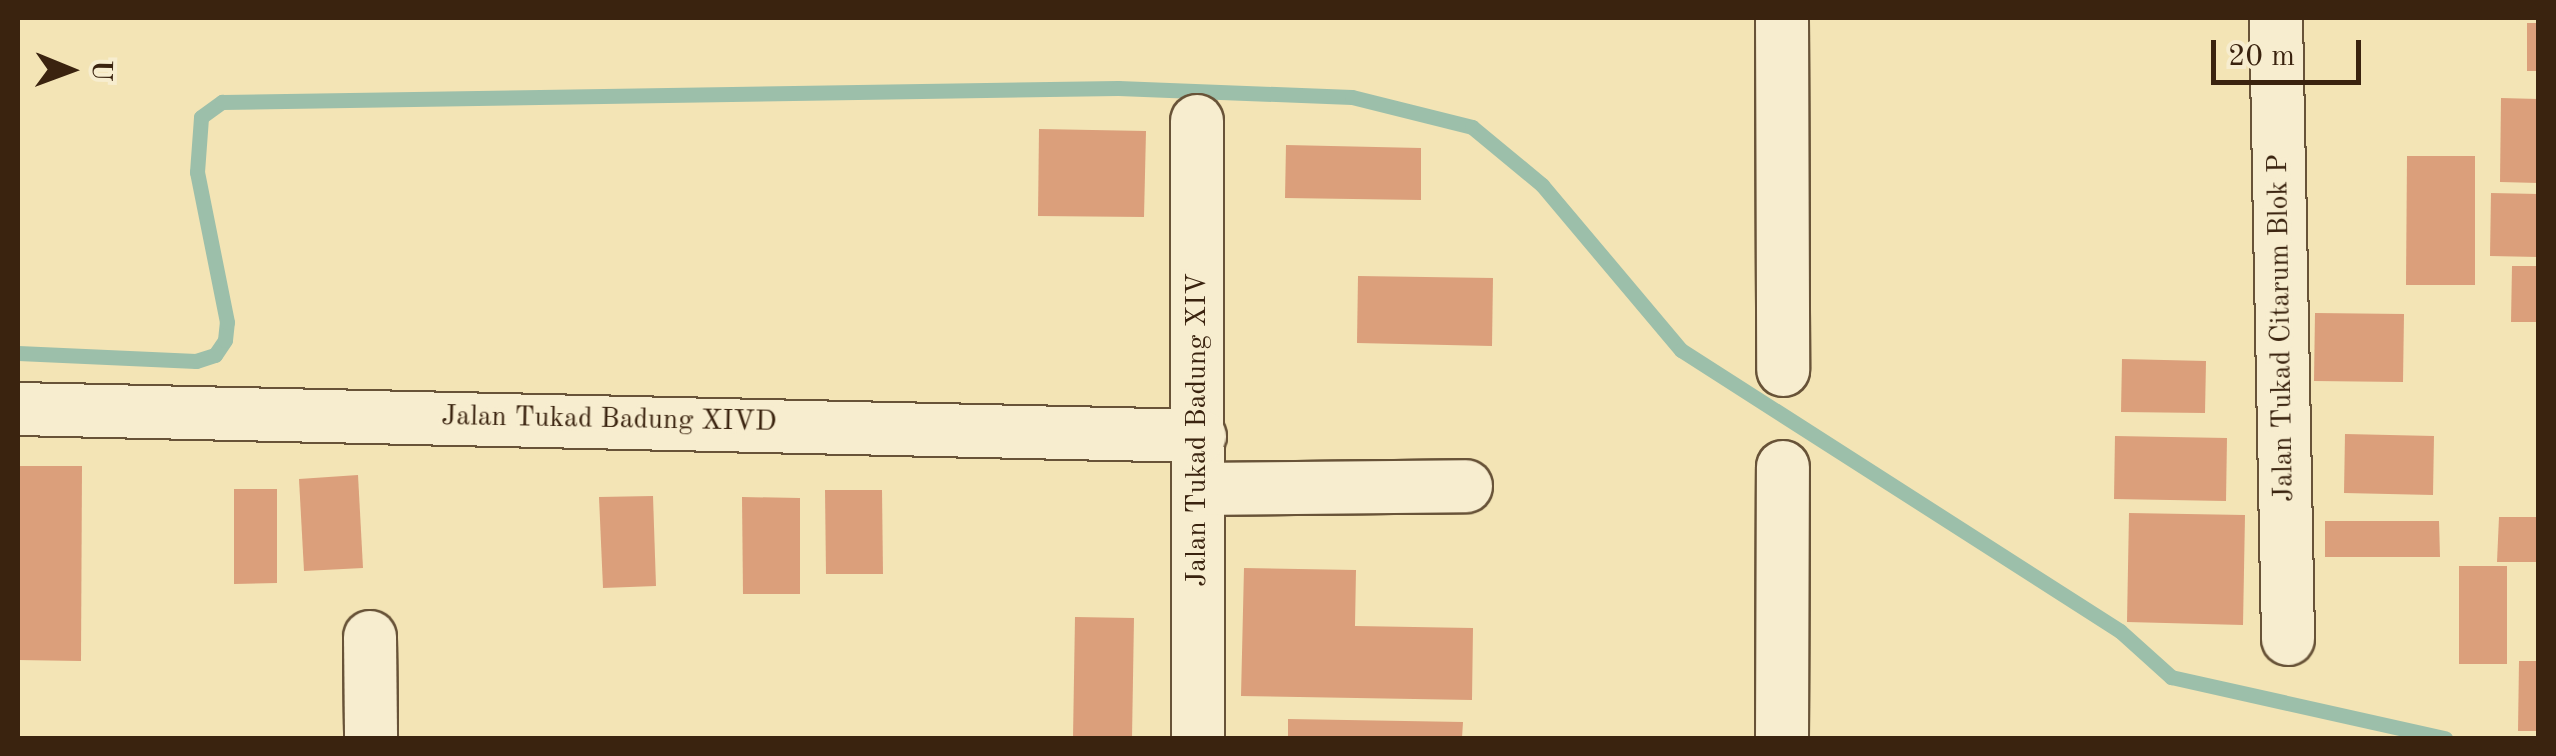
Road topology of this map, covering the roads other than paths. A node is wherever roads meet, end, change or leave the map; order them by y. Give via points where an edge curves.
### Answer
1 (1782, 18) edge
2 (2276, 18) edge
3 (1197, 121) dead end
4 (1784, 370) dead end
5 (18, 408) edge
6 (1200, 436) junction
7 (1782, 467) dead end
8 (1466, 486) dead end
9 (1199, 489) junction
10 (370, 637) dead end
11 (2288, 639) dead end
12 (371, 738) edge
13 (1198, 738) edge
14 (1782, 738) edge

1 - 4 street
2 - 11 street, Jalan Tukad Citarum Blok P
3 - 6 street, Jalan Tukad Badung XIV
5 - 6 street, Jalan Tukad Badung XIVD
6 - 9 street, Jalan Tukad Badung XIV
7 - 14 street
8 - 9 street
9 - 13 street, Jalan Tukad Badung XIV
10 - 12 street

